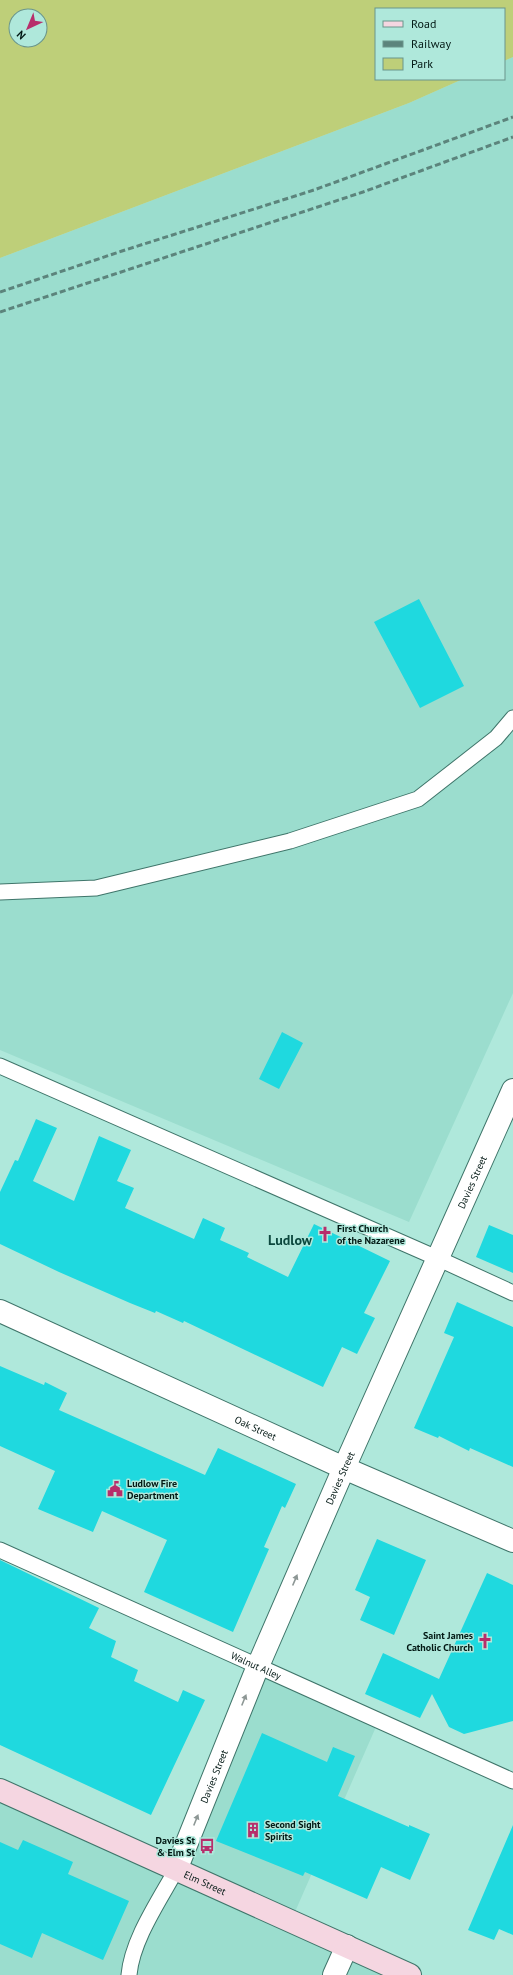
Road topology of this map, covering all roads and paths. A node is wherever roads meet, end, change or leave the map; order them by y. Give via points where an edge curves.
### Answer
1 (513, 718) edge
2 (0, 892) edge
3 (0, 1066) edge
4 (513, 1090) edge
5 (437, 1258) junction
6 (513, 1293) edge
7 (0, 1311) edge
8 (344, 1468) junction
9 (513, 1541) edge
10 (0, 1550) edge
11 (258, 1666) junction
12 (513, 1781) edge
13 (0, 1790) edge
14 (176, 1870) junction
15 (347, 1946) junction
16 (129, 1975) edge
17 (334, 1975) edge
18 (410, 1975) edge

1 - 2 lane via 496,738 418,799 290,841 96,888
3 - 5 lane
4 - 5 street, Davies Street
5 - 6 lane
5 - 8 street, Davies Street
7 - 8 street, Oak Street
8 - 9 street, Oak Street
11 -> 8 street, Davies Street
10 - 11 lane, Walnut Alley
11 - 12 lane, Walnut Alley
14 -> 11 street, Davies Street
13 - 14 main road, Elm Street
14 - 15 main road, Elm Street
14 - 16 lane via 139,1939
15 - 17 street
15 - 18 main road, Elm Street

